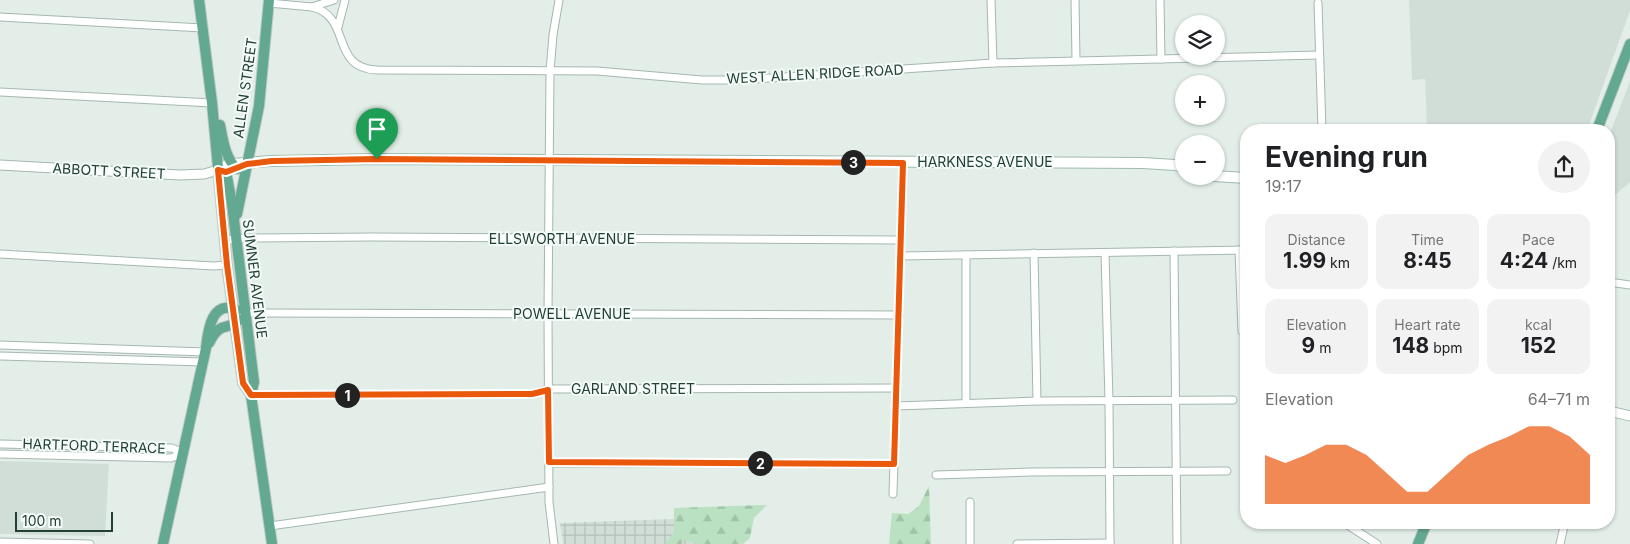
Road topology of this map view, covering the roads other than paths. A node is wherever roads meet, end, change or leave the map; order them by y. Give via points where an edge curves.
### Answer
1 (199, 0) edge
2 (334, 0) edge
3 (345, 0) edge
4 (559, 0) edge
5 (991, 0) edge
6 (1075, 0) edge
7 (1160, 0) edge
8 (269, 2) edge
9 (1318, 3) dead end
10 (312, 7) junction
11 (0, 17) edge
12 (203, 28) junction
13 (338, 28) junction
14 (1630, 44) edge
15 (1318, 55) junction
16 (1161, 59) junction
17 (1076, 60) junction
18 (993, 63) junction
19 (550, 71) junction
20 (0, 92) edge
21 (212, 103) junction
22 (1322, 124) edge
23 (1599, 124) edge
24 (549, 161) junction
25 (903, 163) junction
26 (247, 164) junction
27 (0, 165) edge
28 (1175, 165) edge
29 (235, 166) junction
30 (218, 170) junction
31 (1225, 177) edge
32 (1240, 178) edge
33 (549, 238) junction
34 (235, 239) junction
35 (224, 240) junction
36 (900, 240) junction
37 (1240, 250) edge
38 (1174, 251) junction
39 (1106, 253) junction
40 (0, 254) edge
41 (1034, 254) junction
42 (900, 256) junction
43 (966, 256) junction
44 (227, 265) junction
45 (1615, 283) edge
46 (1630, 285) edge
47 (232, 308) junction
48 (245, 314) junction
49 (548, 314) junction
50 (899, 315) junction
51 (235, 324) junction
52 (0, 345) edge
53 (48, 346) junction
54 (205, 350) junction
55 (0, 356) edge
56 (47, 358) junction
57 (203, 362) junction
58 (896, 388) junction
59 (548, 390) junction
60 (251, 395) junction
61 (1176, 400) junction
62 (1233, 400) dead end
63 (1037, 401) junction
64 (1109, 401) junction
65 (966, 402) junction
66 (896, 406) junction
67 (1615, 412) edge
68 (1630, 416) edge
69 (0, 444) edge
70 (183, 452) junction
71 (0, 454) edge
72 (549, 462) junction
73 (894, 464) junction
74 (1178, 471) junction
75 (1227, 471) dead end
76 (1109, 472) junction
77 (936, 475) dead end
78 (549, 487) junction
79 (893, 494) dead end
80 (970, 502) dead end
81 (270, 526) junction
82 (1354, 529) edge
83 (1424, 529) edge
84 (1563, 529) edge
85 (0, 542) edge
86 (1110, 543) edge
87 (90, 544) edge
88 (163, 544) edge
89 (272, 544) edge
90 (554, 544) edge
91 (970, 544) edge
92 (1017, 544) edge
93 (1177, 544) edge
94 (1377, 544) edge
95 (1418, 544) edge
96 (1560, 544) edge

1 - 12 main road, SUMNER AVENUE
2 - 10 street
3 - 13 street
4 - 19 street
5 - 18 street
6 - 17 street
7 - 16 street
8 - 10 street
8 - 26 main road, ALLEN STREET via 260,100
9 - 15 street
10 - 13 street, WEST ALLEN RIDGE ROAD via 326,13
11 - 12 street
12 - 21 main road, SUMNER AVENUE
13 - 19 street, WEST ALLEN RIDGE ROAD via 347,55 366,69
14 - 23 main road
15 - 16 street, WEST ALLEN RIDGE ROAD
15 - 22 street
16 - 17 street, WEST ALLEN RIDGE ROAD
17 - 18 street, WEST ALLEN RIDGE ROAD
18 - 19 street, WEST ALLEN RIDGE ROAD via 741,80
19 - 24 street
20 - 21 street
21 - 29 main road, SUMNER AVENUE via 225,150
21 - 30 main road, SUMNER AVENUE
24 - 25 main road, HARKNESS AVENUE
24 - 26 main road, HARKNESS AVENUE via 377,159
24 - 33 street
25 - 28 main road, HARKNESS AVENUE
25 - 36 street
26 - 29 main road, HARKNESS AVENUE
26 - 34 main road, ALLEN STREET via 237,209
27 - 30 street, ABBOTT STREET via 180,175
29 - 30 main road
30 - 34 main road, SUMNER AVENUE via 228,180
30 - 35 main road, SUMNER AVENUE
31 - 32 main road
33 - 34 street, ELLSWORTH AVENUE
33 - 36 street, ELLSWORTH AVENUE
33 - 49 street
34 - 35 street, ELLSWORTH AVENUE
34 - 48 main road, SUMNER AVENUE
35 - 44 main road, SUMNER AVENUE
36 - 42 street
37 - 38 street
38 - 39 street
38 - 61 street
39 - 41 street
39 - 64 street
40 - 44 street
41 - 43 street
41 - 63 street
42 - 43 street
42 - 50 street
43 - 65 street
44 - 47 main road, SUMNER AVENUE
45 - 46 street
47 - 48 main road
47 - 51 main road, SUMNER AVENUE
47 - 54 main road via 220,311 211,319
48 - 49 street, POWELL AVENUE
48 - 51 main road
48 - 60 main road, SUMNER AVENUE via 254,382
49 - 50 street, POWELL AVENUE
49 - 59 street
50 - 58 street
51 - 54 main road via 215,331
51 - 60 main road, SUMNER AVENUE via 243,383
52 - 53 street
53 - 54 street
53 - 56 street
54 - 57 main road
55 - 56 street
56 - 57 street
57 - 70 main road
58 - 59 street, GARLAND STREET
58 - 66 street
59 - 60 street, GARLAND STREET via 532,394
59 - 72 street
60 - 81 main road, SUMNER AVENUE
61 - 62 street
61 - 64 street
61 - 74 street
63 - 64 street
63 - 65 street
64 - 76 street
65 - 66 street
66 - 73 street
67 - 68 street
69 - 70 street, HARTFORD TERRACE via 172,448
70 - 71 street, HARTFORD TERRACE via 171,458
70 - 88 main road
72 - 73 street
72 - 78 street
73 - 79 street
74 - 75 street
74 - 76 street
74 - 93 street
76 - 77 street
76 - 86 street
78 - 81 street
78 - 90 street
80 - 91 street
81 - 89 main road, SUMNER AVENUE
82 - 94 street
83 - 95 main road
84 - 96 street
85 - 87 street
86 - 92 street

